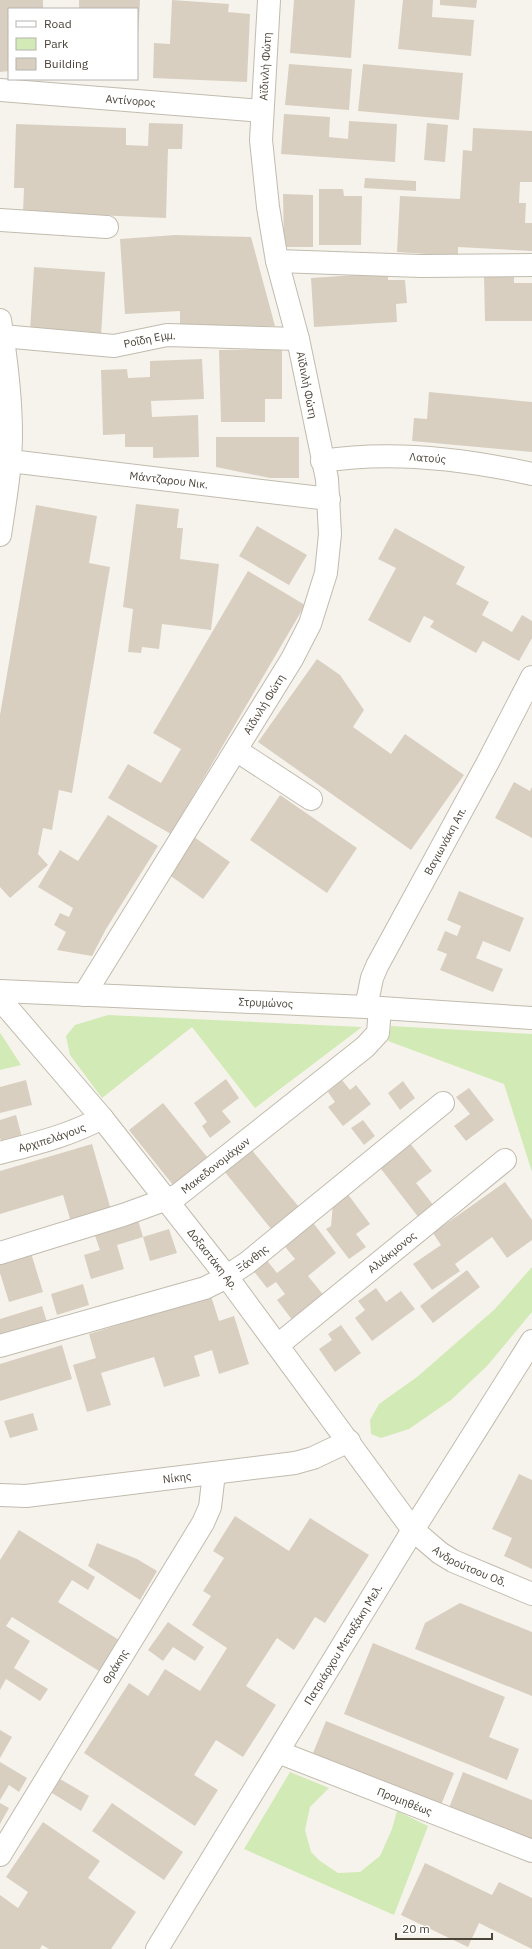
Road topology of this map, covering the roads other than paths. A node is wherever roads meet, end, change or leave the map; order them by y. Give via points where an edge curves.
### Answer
1 (270, 0) edge
2 (0, 90) edge
3 (262, 111) junction
4 (0, 220) edge
5 (107, 227) dead end
6 (277, 261) junction
7 (532, 265) edge
8 (1, 328) edge
9 (298, 339) junction
10 (3, 379) edge
11 (10, 461) junction
12 (322, 461) junction
13 (532, 474) edge
14 (329, 499) junction
15 (0, 535) edge
16 (532, 676) edge
17 (236, 750) junction
18 (311, 799) dead end
19 (0, 991) edge
20 (84, 995) junction
21 (0, 999) edge
22 (373, 1008) junction
23 (532, 1018) edge
24 (443, 1103) dead end
25 (102, 1118) junction
26 (0, 1154) edge
27 (505, 1160) dead end
28 (165, 1199) junction
29 (0, 1253) edge
30 (227, 1277) junction
31 (532, 1341) edge
32 (278, 1345) junction
33 (0, 1346) edge
34 (349, 1442) junction
35 (214, 1473) junction
36 (0, 1495) edge
37 (413, 1530) junction
38 (532, 1594) edge
39 (278, 1752) junction
40 (532, 1851) edge
41 (0, 1855) edge
42 (157, 1949) edge

1 - 3 street, Αϊδινλή Φώτη
2 - 3 street, Αντίνορος
3 - 6 street, Αϊδινλή Φώτη via 261,140
4 - 5 street
6 - 7 street via 421,266
6 - 9 street, Αϊδινλή Φώτη
8 - 9 street, Ροΐδη Εμμ. via 114,346 167,335
8 - 10 street
9 - 12 street, Αϊδινλή Φώτη
10 - 11 street via 10,410
11 - 14 street, Μάντζαρου Νικ.
11 - 15 street
12 - 13 street, Λατούς via 349,457 425,458
12 - 14 street, Αϊδινλή Φώτη
14 - 17 street, Αϊδινλή Φώτη via 330,534 326,573 310,624 292,659
16 - 22 street, Βαγιωνάκη Απ. via 377,966 372,978
17 - 18 street
17 - 20 street, Αϊδινλή Φώτη
19 - 20 street, Στρυμώνος
20 - 22 street, Στρυμώνος
21 - 25 street, Δοξαστάκη Αρ.
22 - 23 street, Στρυμώνος
22 - 28 street, Μακεδονομάχων via 378,1033 365,1047 178,1196
24 - 30 street, Ξάνθης
25 - 26 street, Αρχιπελάγους via 64,1136
25 - 28 street, Δοξαστάκη Αρ.
27 - 32 street, Αλιάκμονος
28 - 29 street, Μακεδονομάχων via 123,1215
28 - 30 street, Δοξαστάκη Αρ.
30 - 32 street, Δοξαστάκη Αρ.
30 - 33 street, Ξάνθης via 205,1288
31 - 37 street, Πατριάρχου Μεταξάκη Μελ.
32 - 34 street, Δοξαστάκη Αρ.
34 - 35 street, Νίκης via 313,1458 294,1463
34 - 37 street, Δοξαστάκη Αρ.
35 - 36 street, Νίκης via 26,1496
35 - 41 street, Θράκης via 210,1508 203,1524
37 - 38 street, Ανδρούτσου Οδ. via 453,1561
37 - 39 street, Πατριάρχου Μεταξάκη Μελ.
39 - 40 street, Προμηθέως
39 - 42 street, Πατριάρχου Μεταξάκη Μελ.

